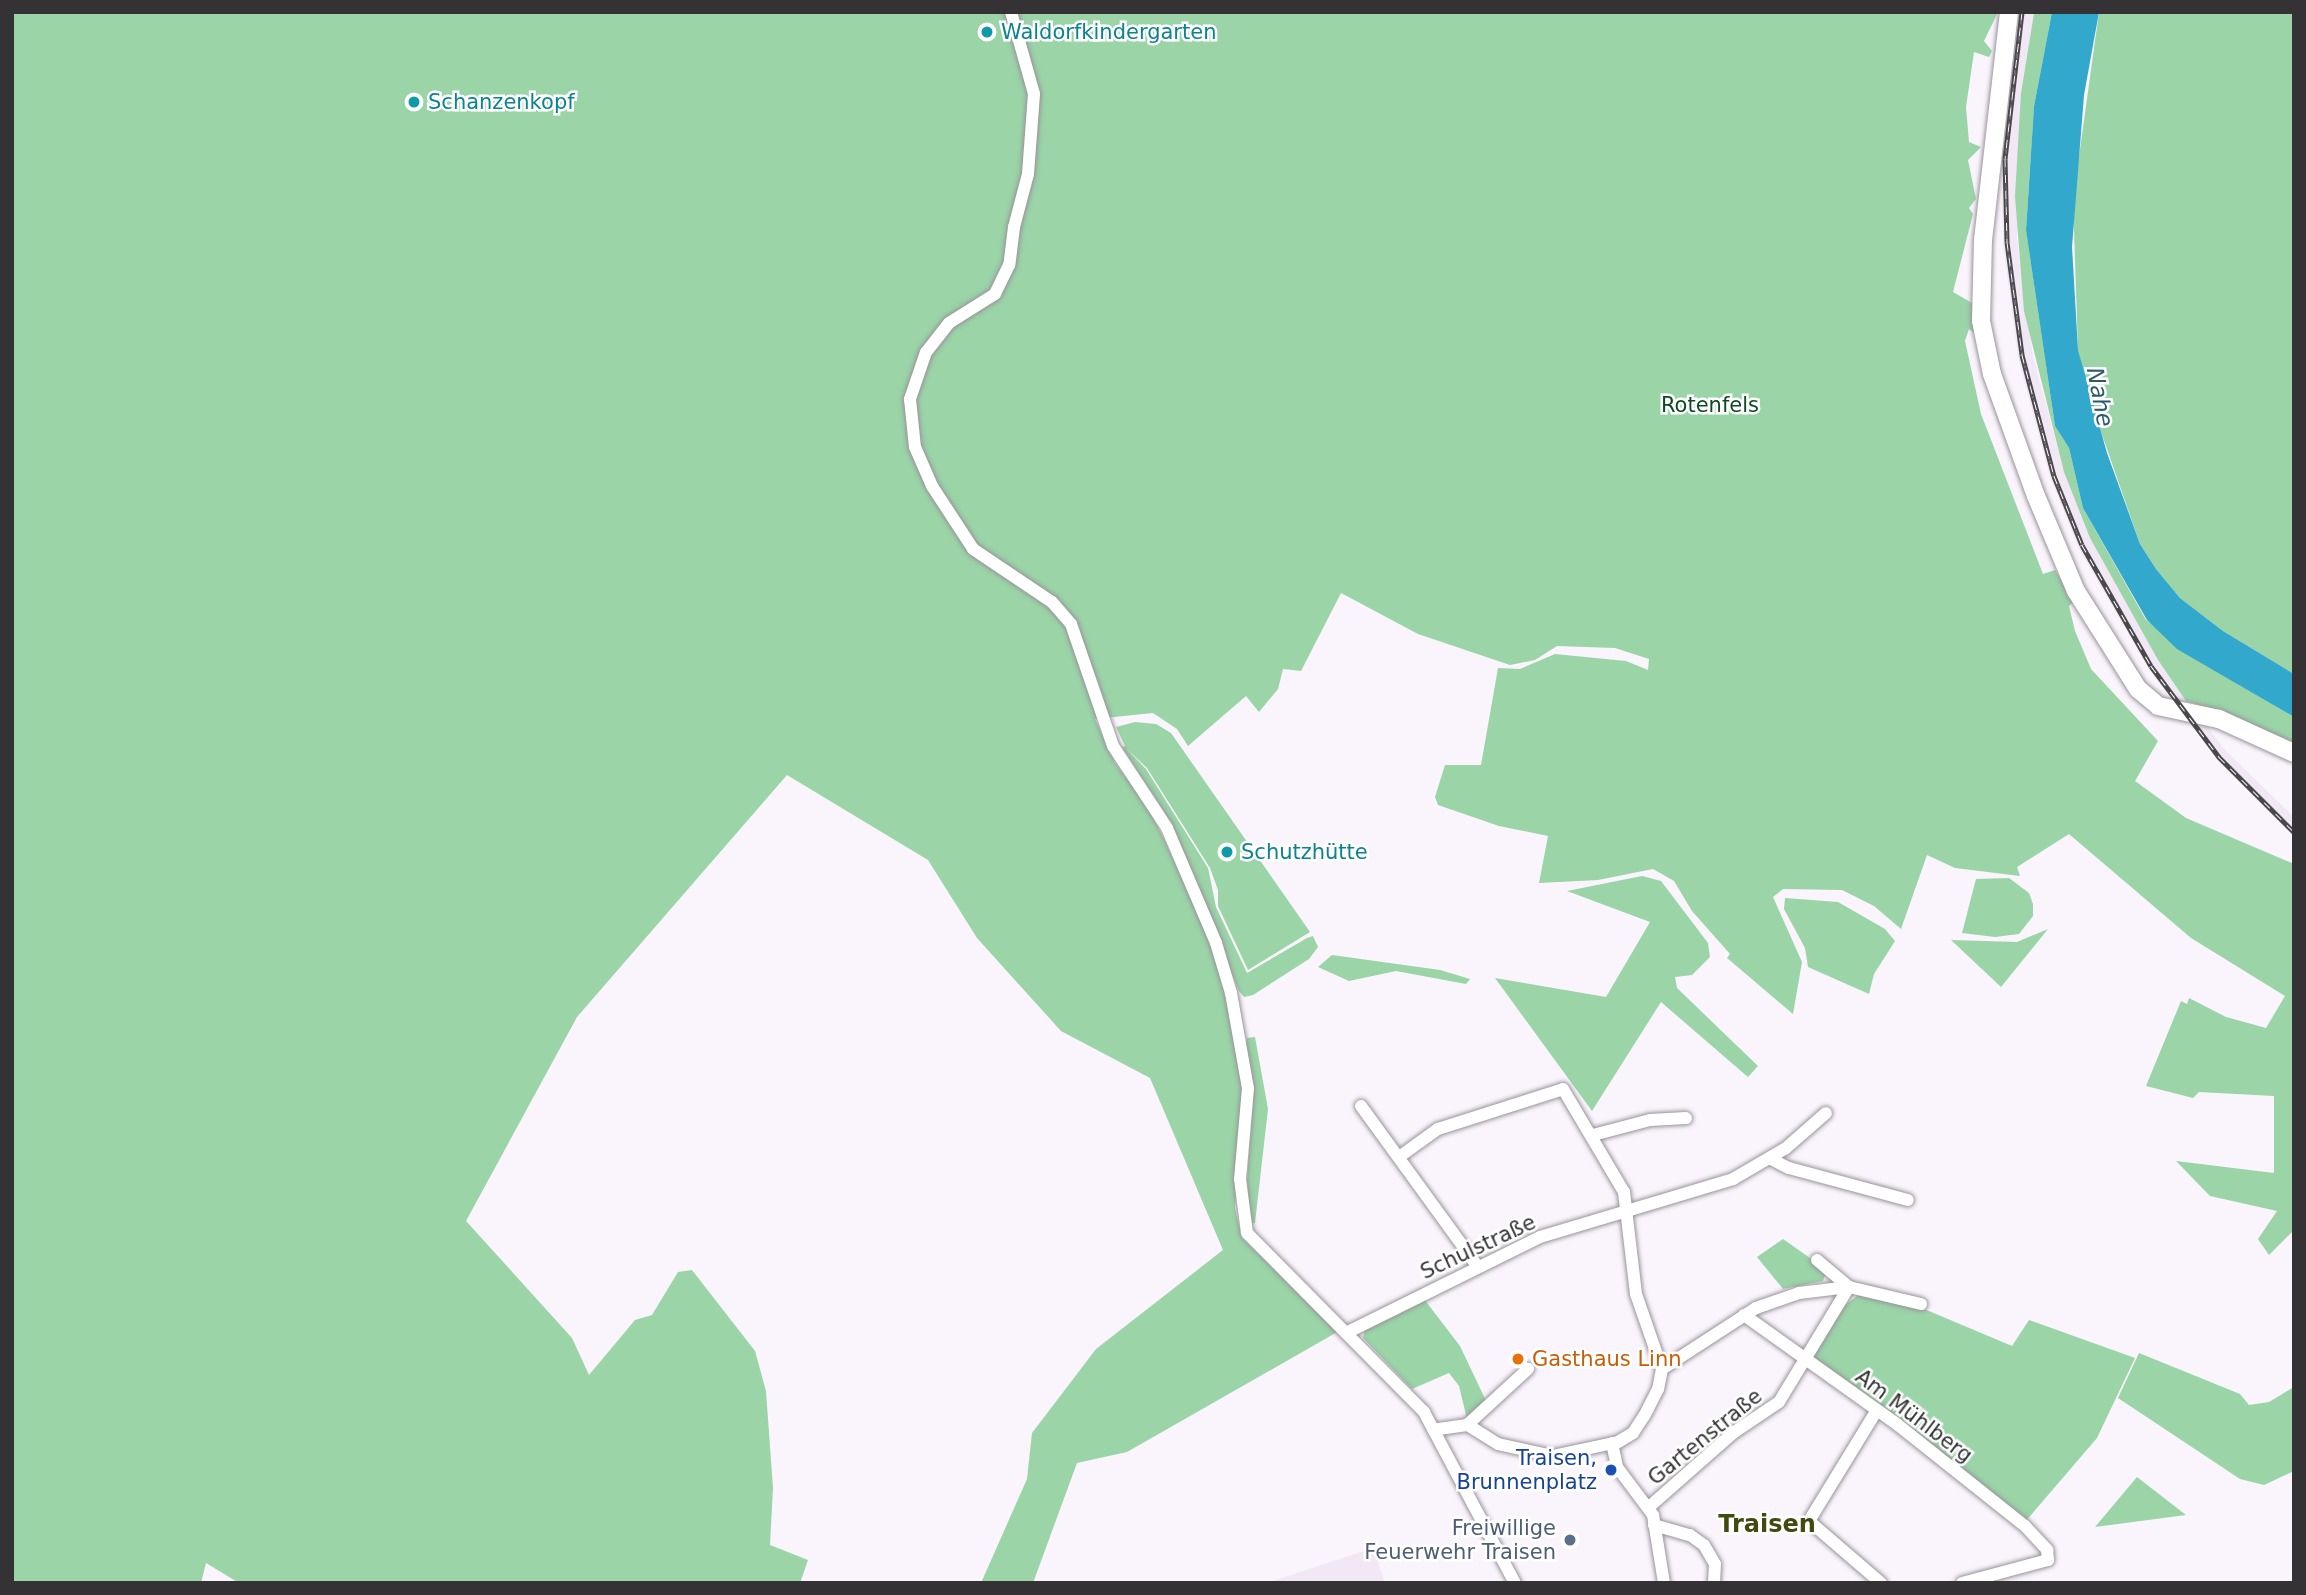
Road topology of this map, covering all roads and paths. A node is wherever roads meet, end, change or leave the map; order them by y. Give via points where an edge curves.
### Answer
1 (1011, 12) edge
2 (2009, 12) edge
3 (2294, 753) edge
4 (1361, 1106) dead end
5 (1826, 1113) dead end
6 (1686, 1118) dead end
7 (1593, 1135) junction
8 (1399, 1157) junction
9 (1771, 1159) junction
10 (1908, 1200) dead end
11 (1628, 1213) junction
12 (1817, 1260) dead end
13 (1478, 1267) junction
14 (1849, 1287) junction
15 (1921, 1304) dead end
16 (1744, 1315) junction
17 (1348, 1332) junction
18 (1806, 1359) junction
19 (1528, 1369) dead end
20 (1662, 1369) junction
21 (1878, 1410) junction
22 (1467, 1425) junction
23 (1433, 1430) junction
24 (1612, 1443) junction
25 (1649, 1507) junction
26 (1654, 1525) junction
27 (1516, 1583) edge
28 (1664, 1583) edge
29 (1714, 1583) edge
30 (1881, 1583) edge
31 (1962, 1583) edge

1 - 17 street via 1032,76 1028,174 1007,273 995,294 949,323 926,352 910,399 915,447 932,486 973,548 1052,602 1077,635 1113,746 1167,828 1227,976 1248,1088 1240,1179 1247,1233 1256,1247
2 - 3 main road via 1983,239 1981,321 1992,374 2036,496 2076,591 2138,689 2169,711 2219,719
4 - 8 street
5 - 9 street, Schulstraße
6 - 7 street via 1650,1120
7 - 8 street via 1563,1089 1438,1129
7 - 11 street via 1621,1184
8 - 13 street
9 - 10 street
9 - 11 street, Schulstraße via 1733,1179 1654,1200
11 - 13 street, Schulstraße via 1540,1237
11 - 20 street via 1636,1294
12 - 14 street
13 - 17 street, Schulstraße
14 - 15 street
14 - 16 street via 1798,1293
14 - 18 street, Gartenstraße
16 - 18 street, Am Mühlberg
16 - 20 street
17 - 23 street via 1420,1408
18 - 21 street, Am Mühlberg
18 - 25 street, Gartenstraße via 1779,1402 1733,1433
19 - 22 street
20 - 24 street via 1658,1390 1637,1427 1627,1438
21 - 30 street via 1809,1521
21 - 31 street, Am Mühlberg via 2025,1526 2047,1550 2048,1560
22 - 23 street
22 - 24 street via 1497,1444 1546,1455
23 - 27 street
24 - 25 street via 1617,1467
25 - 26 street
26 - 28 street
26 - 29 street via 1690,1535 1704,1545 1715,1564

